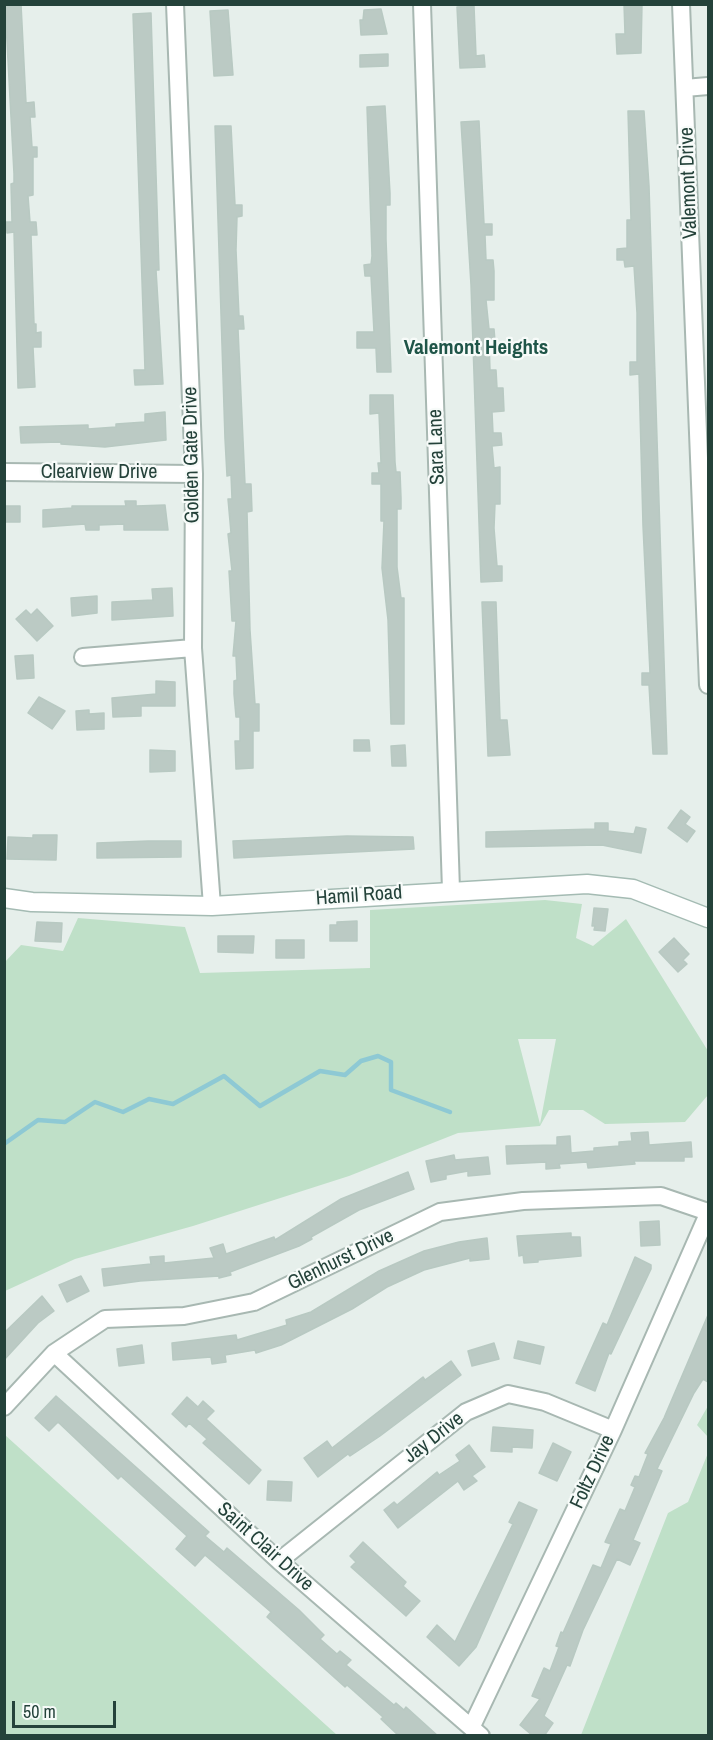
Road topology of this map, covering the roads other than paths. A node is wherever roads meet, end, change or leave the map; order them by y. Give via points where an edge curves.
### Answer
1 (175, 4) edge
2 (422, 4) edge
3 (681, 4) edge
4 (708, 87) edge
5 (685, 88) junction
6 (4, 472) edge
7 (194, 474) junction
8 (193, 648) junction
9 (83, 657) dead end
10 (708, 685) edge
11 (451, 890) junction
12 (4, 898) edge
13 (212, 906) junction
14 (708, 918) edge
15 (708, 1213) edge
16 (54, 1353) junction
17 (4, 1407) edge
18 (613, 1430) junction
19 (279, 1561) junction
20 (477, 1731) edge

1 - 7 street, Golden Gate Drive
2 - 11 street, Sara Lane
3 - 5 street, Valemont Drive
4 - 5 street
5 - 10 street, Valemont Drive
6 - 7 street, Clearview Drive
7 - 8 street, Golden Gate Drive
8 - 9 street
8 - 13 street, Golden Gate Drive
11 - 13 street, Hamil Road
11 - 14 street, Hamil Road via 598,885 633,889
12 - 13 street, Hamil Road
15 - 16 street, Glenhurst Drive via 661,1196 523,1201 441,1212 254,1302 184,1316 105,1319
15 - 18 street, Foltz Drive
16 - 17 street, Glenhurst Drive
16 - 19 street, Saint Clair Drive
18 - 19 street, Jay Drive via 545,1402 508,1394 466,1412
18 - 20 street, Foltz Drive
19 - 20 street, Saint Clair Drive

